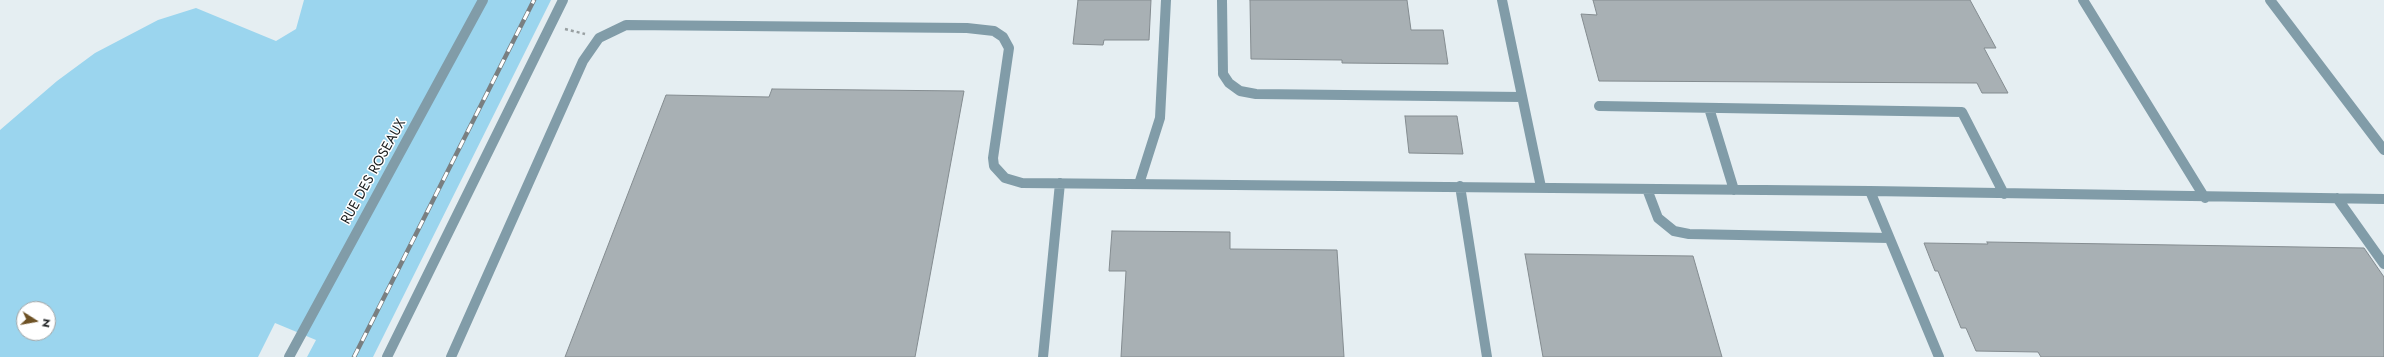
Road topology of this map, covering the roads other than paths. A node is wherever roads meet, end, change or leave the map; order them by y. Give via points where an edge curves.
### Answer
1 (483, 0) edge
2 (563, 0) edge
3 (1166, 0) edge
4 (1222, 0) edge
5 (1502, 0) edge
6 (2083, 0) edge
7 (2270, 0) edge
8 (1522, 97) junction
9 (1599, 106) dead end
10 (1709, 108) junction
11 (2384, 150) edge
12 (1060, 184) junction
13 (1139, 184) junction
14 (1460, 186) junction
15 (1541, 187) junction
16 (1647, 189) junction
17 (1734, 190) junction
18 (1870, 191) junction
19 (2004, 194) junction
20 (2205, 198) junction
21 (2337, 198) junction
22 (2384, 200) edge
23 (1889, 238) junction
24 (2384, 264) edge
25 (289, 357) edge
26 (387, 357) edge
27 (451, 357) edge
28 (1043, 357) edge
29 (1487, 357) edge
30 (1939, 357) edge

1 - 25 street, RUE DES ROSEAUX
2 - 26 street
3 - 13 street via 1160,118
4 - 8 street via 1223,74 1228,83 1240,91 1256,94
5 - 8 street
6 - 20 street
7 - 11 street
8 - 15 street
9 - 10 street
10 - 17 street
10 - 19 street via 1962,112
12 - 13 street
12 - 27 street via 1013,182 999,173 994,166 993,158 1010,48 1003,37 994,31 967,28 636,24 615,28 599,38 583,61
12 - 28 street
13 - 14 street
14 - 15 street
14 - 29 street
15 - 16 street
16 - 17 street
16 - 23 street via 1658,218 1674,231 1689,234
17 - 18 street
18 - 19 street
18 - 23 street
19 - 20 street
20 - 21 street
21 - 22 street
21 - 24 street
23 - 30 street

